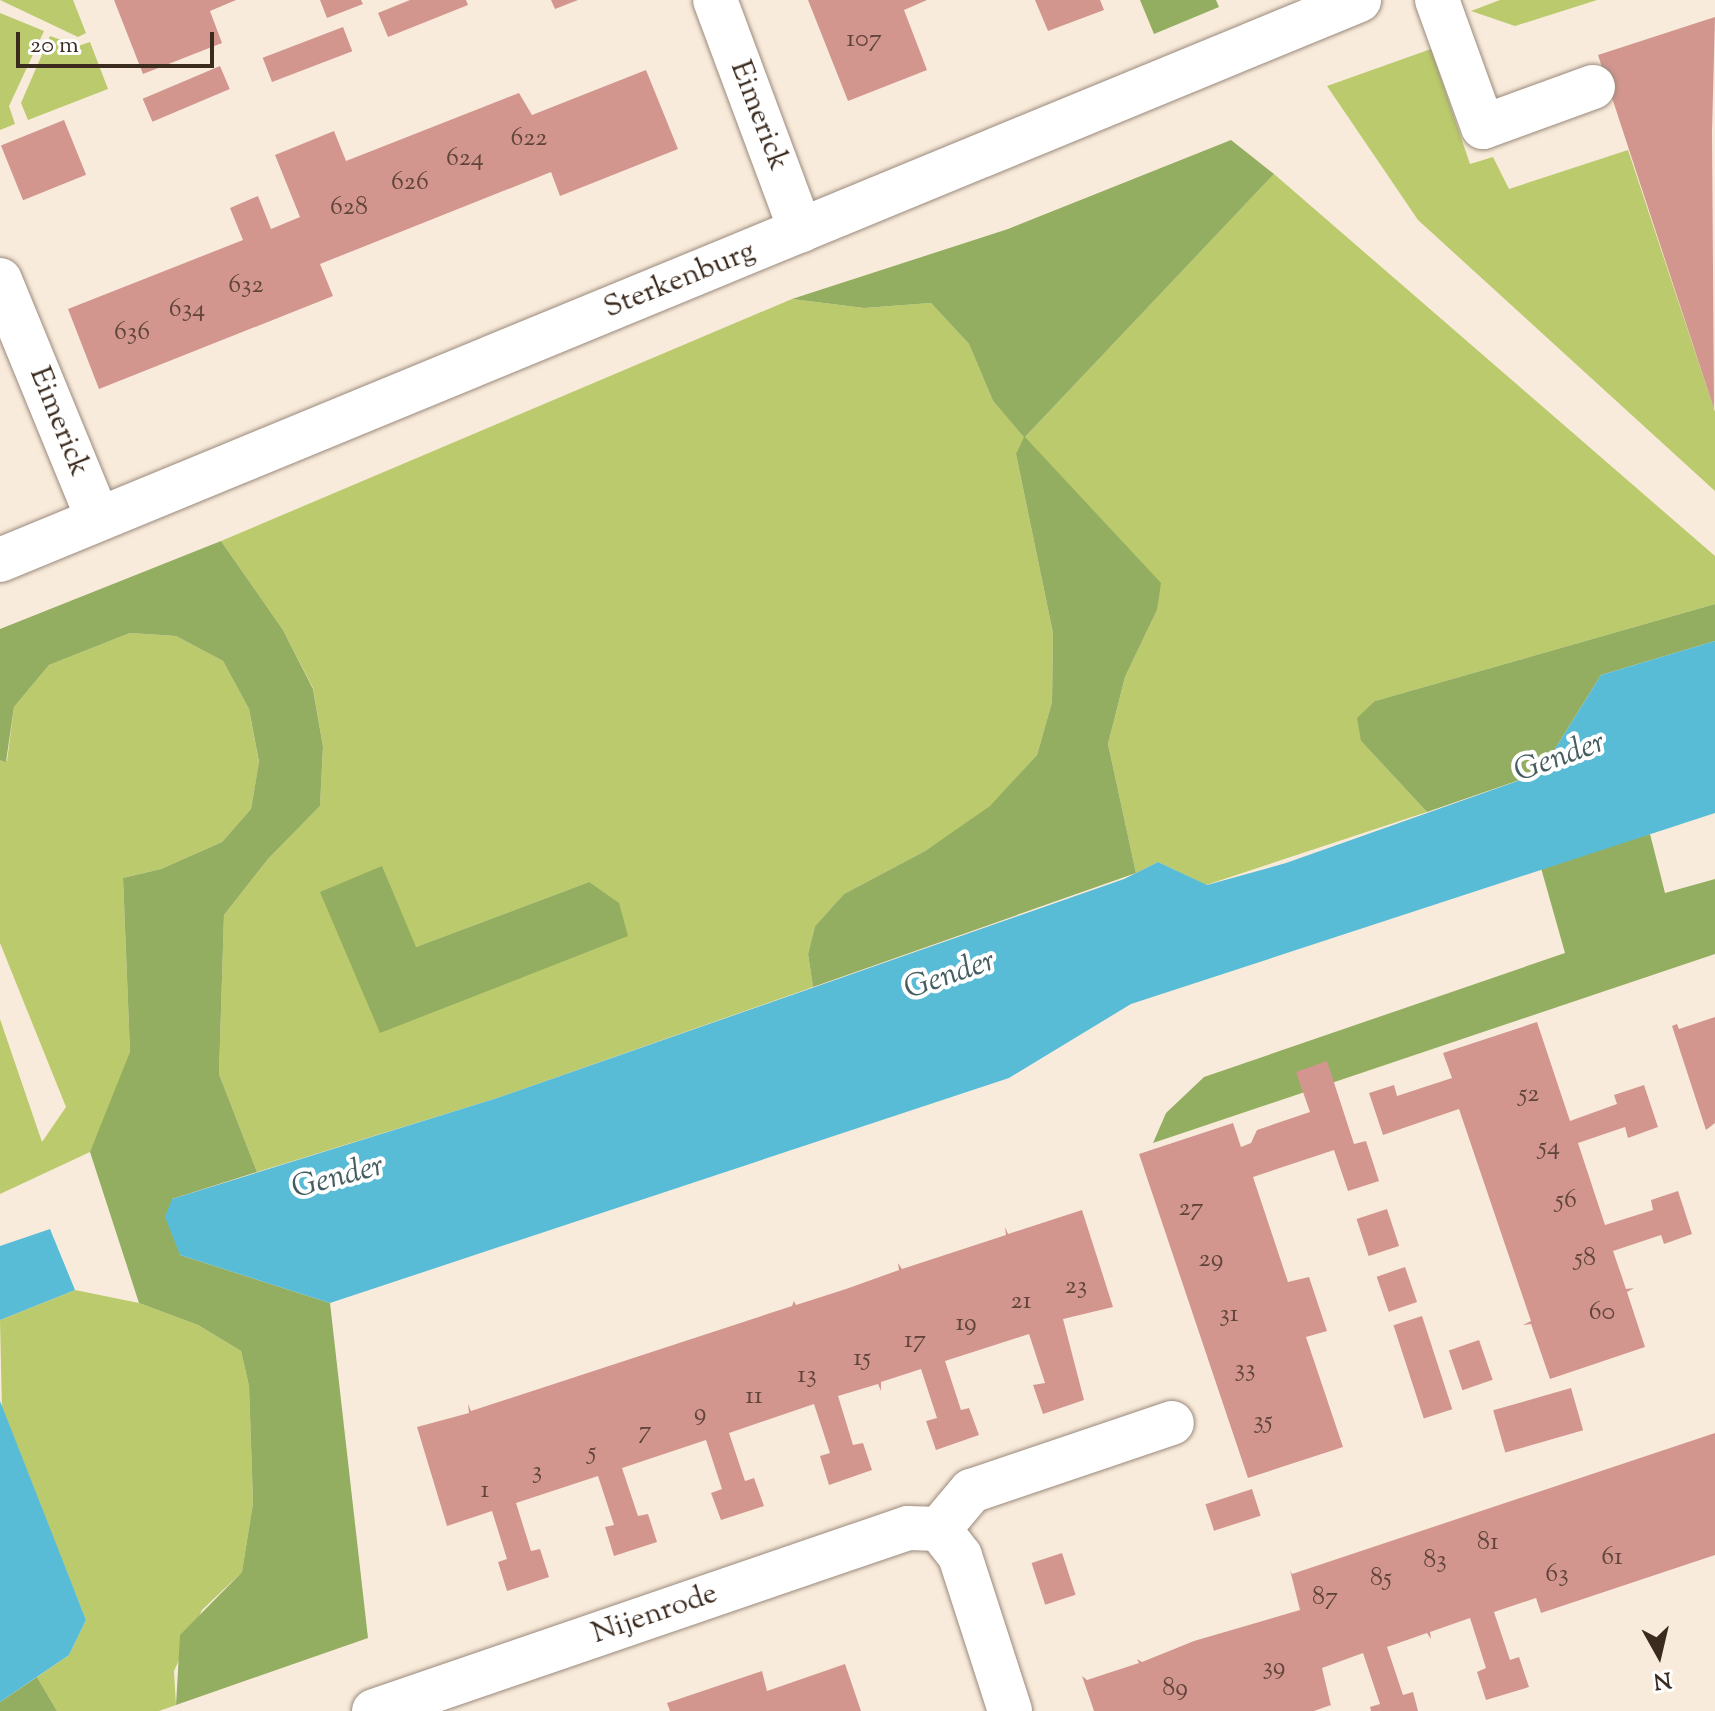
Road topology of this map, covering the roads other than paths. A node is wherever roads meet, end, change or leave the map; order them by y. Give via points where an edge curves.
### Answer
1 (715, 0) edge
2 (1359, 0) edge
3 (1437, 0) edge
4 (1593, 87) dead end
5 (801, 231) junction
6 (0, 280) edge
7 (98, 519) junction
8 (0, 560) edge
9 (1172, 1423) dead end
10 (939, 1529) junction
11 (374, 1711) edge
12 (1010, 1711) edge

1 - 5 street, Eimerick
2 - 5 street, Sterkenburg
3 - 4 street via 1483,127
5 - 7 street, Sterkenburg
6 - 7 street, Eimerick
7 - 8 street, Sterkenburg
9 - 10 street via 971,1491
10 - 11 street, Nijenrode via 908,1528
10 - 12 street via 960,1556

